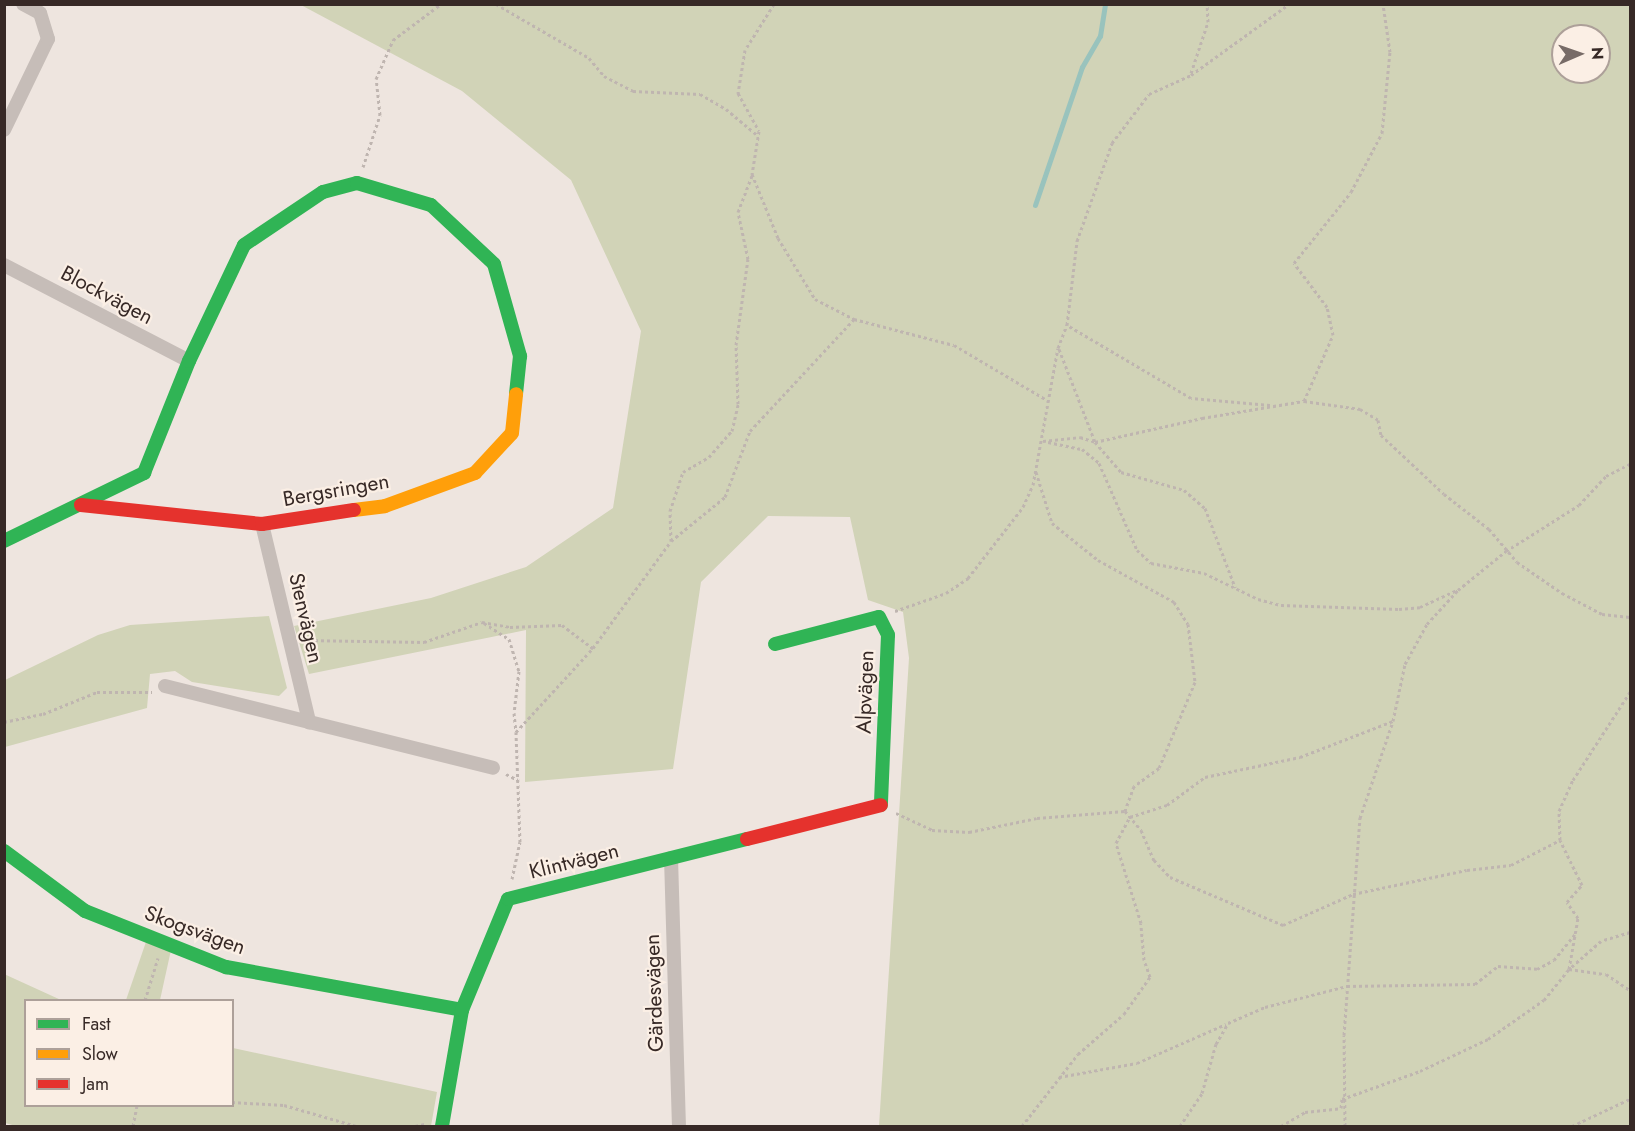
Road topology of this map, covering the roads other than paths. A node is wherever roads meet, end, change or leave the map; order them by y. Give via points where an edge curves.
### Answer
1 (23, 4) edge
2 (4, 130) edge
3 (4, 265) edge
4 (189, 362) junction
5 (81, 505) junction
6 (262, 524) junction
7 (4, 541) edge
8 (775, 645) dead end
9 (165, 686) road end
10 (309, 722) junction
11 (493, 768) dead end
12 (881, 806) joint
13 (4, 852) edge
14 (671, 858) junction
15 (462, 1010) junction
16 (442, 1126) edge
17 (679, 1126) edge

1 - 2 street via 39,12 48,39
3 - 4 street, Blockvägen
4 - 5 street via 144,473
4 - 6 street, Bergsringen via 244,245 323,192 357,183 431,205 494,264 520,356 513,433 475,473 385,506
5 - 6 street, Bergsringen
5 - 7 street
6 - 10 street, Stenvägen
8 - 12 street, Alpvägen via 879,617 888,635
9 - 10 street
10 - 11 street
12 - 14 street, Klintvägen
13 - 15 street, Skogsvägen via 85,911 226,967
14 - 15 street, Klintvägen via 508,899
14 - 17 street, Gärdesvägen
15 - 16 street, Klintvägen

